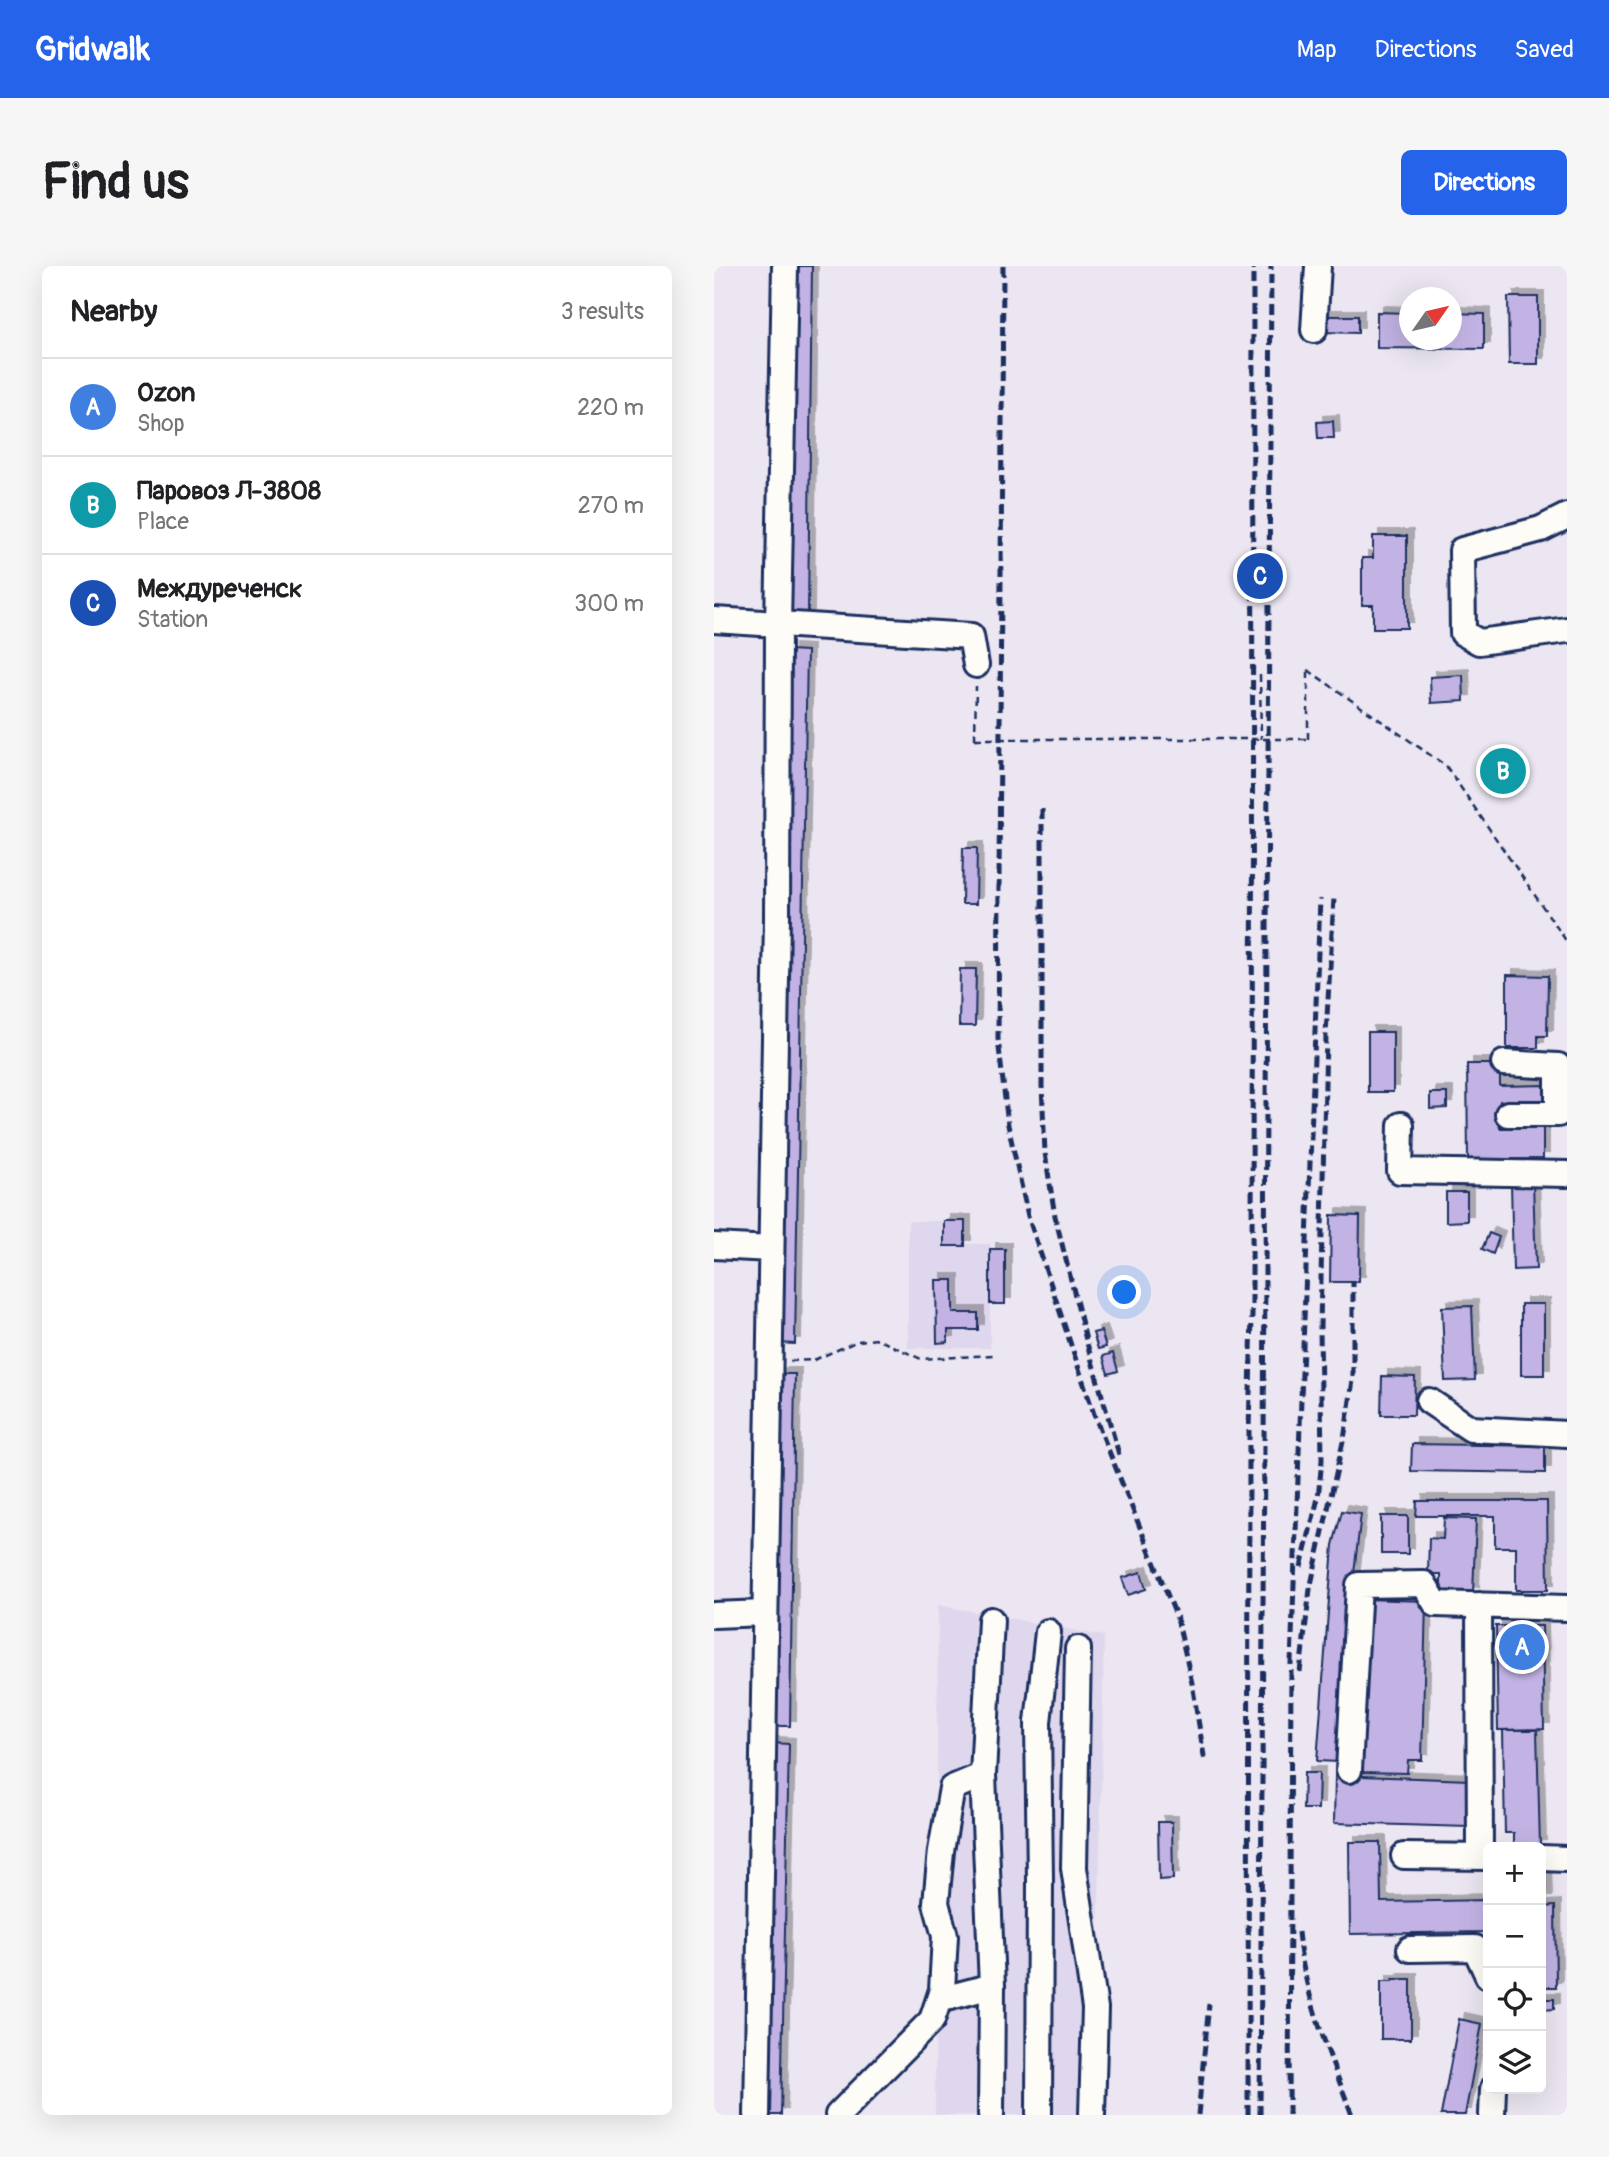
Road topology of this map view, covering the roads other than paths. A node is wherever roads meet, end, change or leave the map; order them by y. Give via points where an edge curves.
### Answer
1 (785, 266) edge
2 (1318, 266) edge
3 (1314, 330) dead end
4 (1567, 516) edge
5 (714, 621) edge
6 (778, 625) junction
7 (1567, 630) edge
8 (976, 665) road end
9 (1504, 1063) dead end
10 (1563, 1103) edge
11 (1508, 1114) dead end
12 (1401, 1125) dead end
13 (1567, 1174) edge
14 (714, 1245) edge
15 (771, 1249) junction
16 (1429, 1401) dead end
17 (1567, 1434) edge
18 (1479, 1605) junction
19 (1567, 1608) edge
20 (765, 1613) junction
21 (714, 1615) edge
22 (991, 1620) dead end
23 (1048, 1632) dead end
24 (1079, 1649) dead end
25 (1349, 1770) dead end
26 (983, 1775) junction
27 (1484, 1842) edge
28 (1404, 1856) dead end
29 (1483, 1857) edge
30 (1546, 1858) edge
31 (1567, 1858) edge
32 (1074, 1868) junction
33 (1040, 1895) junction
34 (1409, 1949) dead end
35 (1484, 1968) edge
36 (992, 1986) junction
37 (939, 2000) junction
38 (1493, 2094) edge
39 (757, 2115) edge
40 (838, 2115) edge
41 (991, 2115) edge
42 (1039, 2115) edge
43 (1092, 2115) edge
44 (1492, 2115) edge

1 - 6 lane
2 - 3 lane
4 - 7 lane via 1541,529 1462,550 1463,633 1479,642
5 - 6 lane
6 - 8 lane via 971,636
6 - 15 lane
9 - 10 lane via 1558,1066
10 - 11 lane via 1558,1114
12 - 13 lane via 1401,1171
14 - 15 lane
15 - 20 lane
16 - 17 lane via 1471,1429
18 - 19 lane
18 - 25 lane via 1436,1604 1424,1584 1359,1585
18 - 27 lane
20 - 21 lane
20 - 39 lane
22 - 26 lane
23 - 33 lane via 1038,1722
24 - 32 lane
26 - 36 lane
26 - 37 lane via 952,1788 936,1903 945,1936
28 - 29 lane
30 - 31 lane
32 - 33 lane
32 - 43 lane via 1095,2008
33 - 42 lane
34 - 35 lane via 1475,1948
36 - 37 lane
36 - 41 lane
37 - 40 lane via 932,2020
38 - 44 lane

